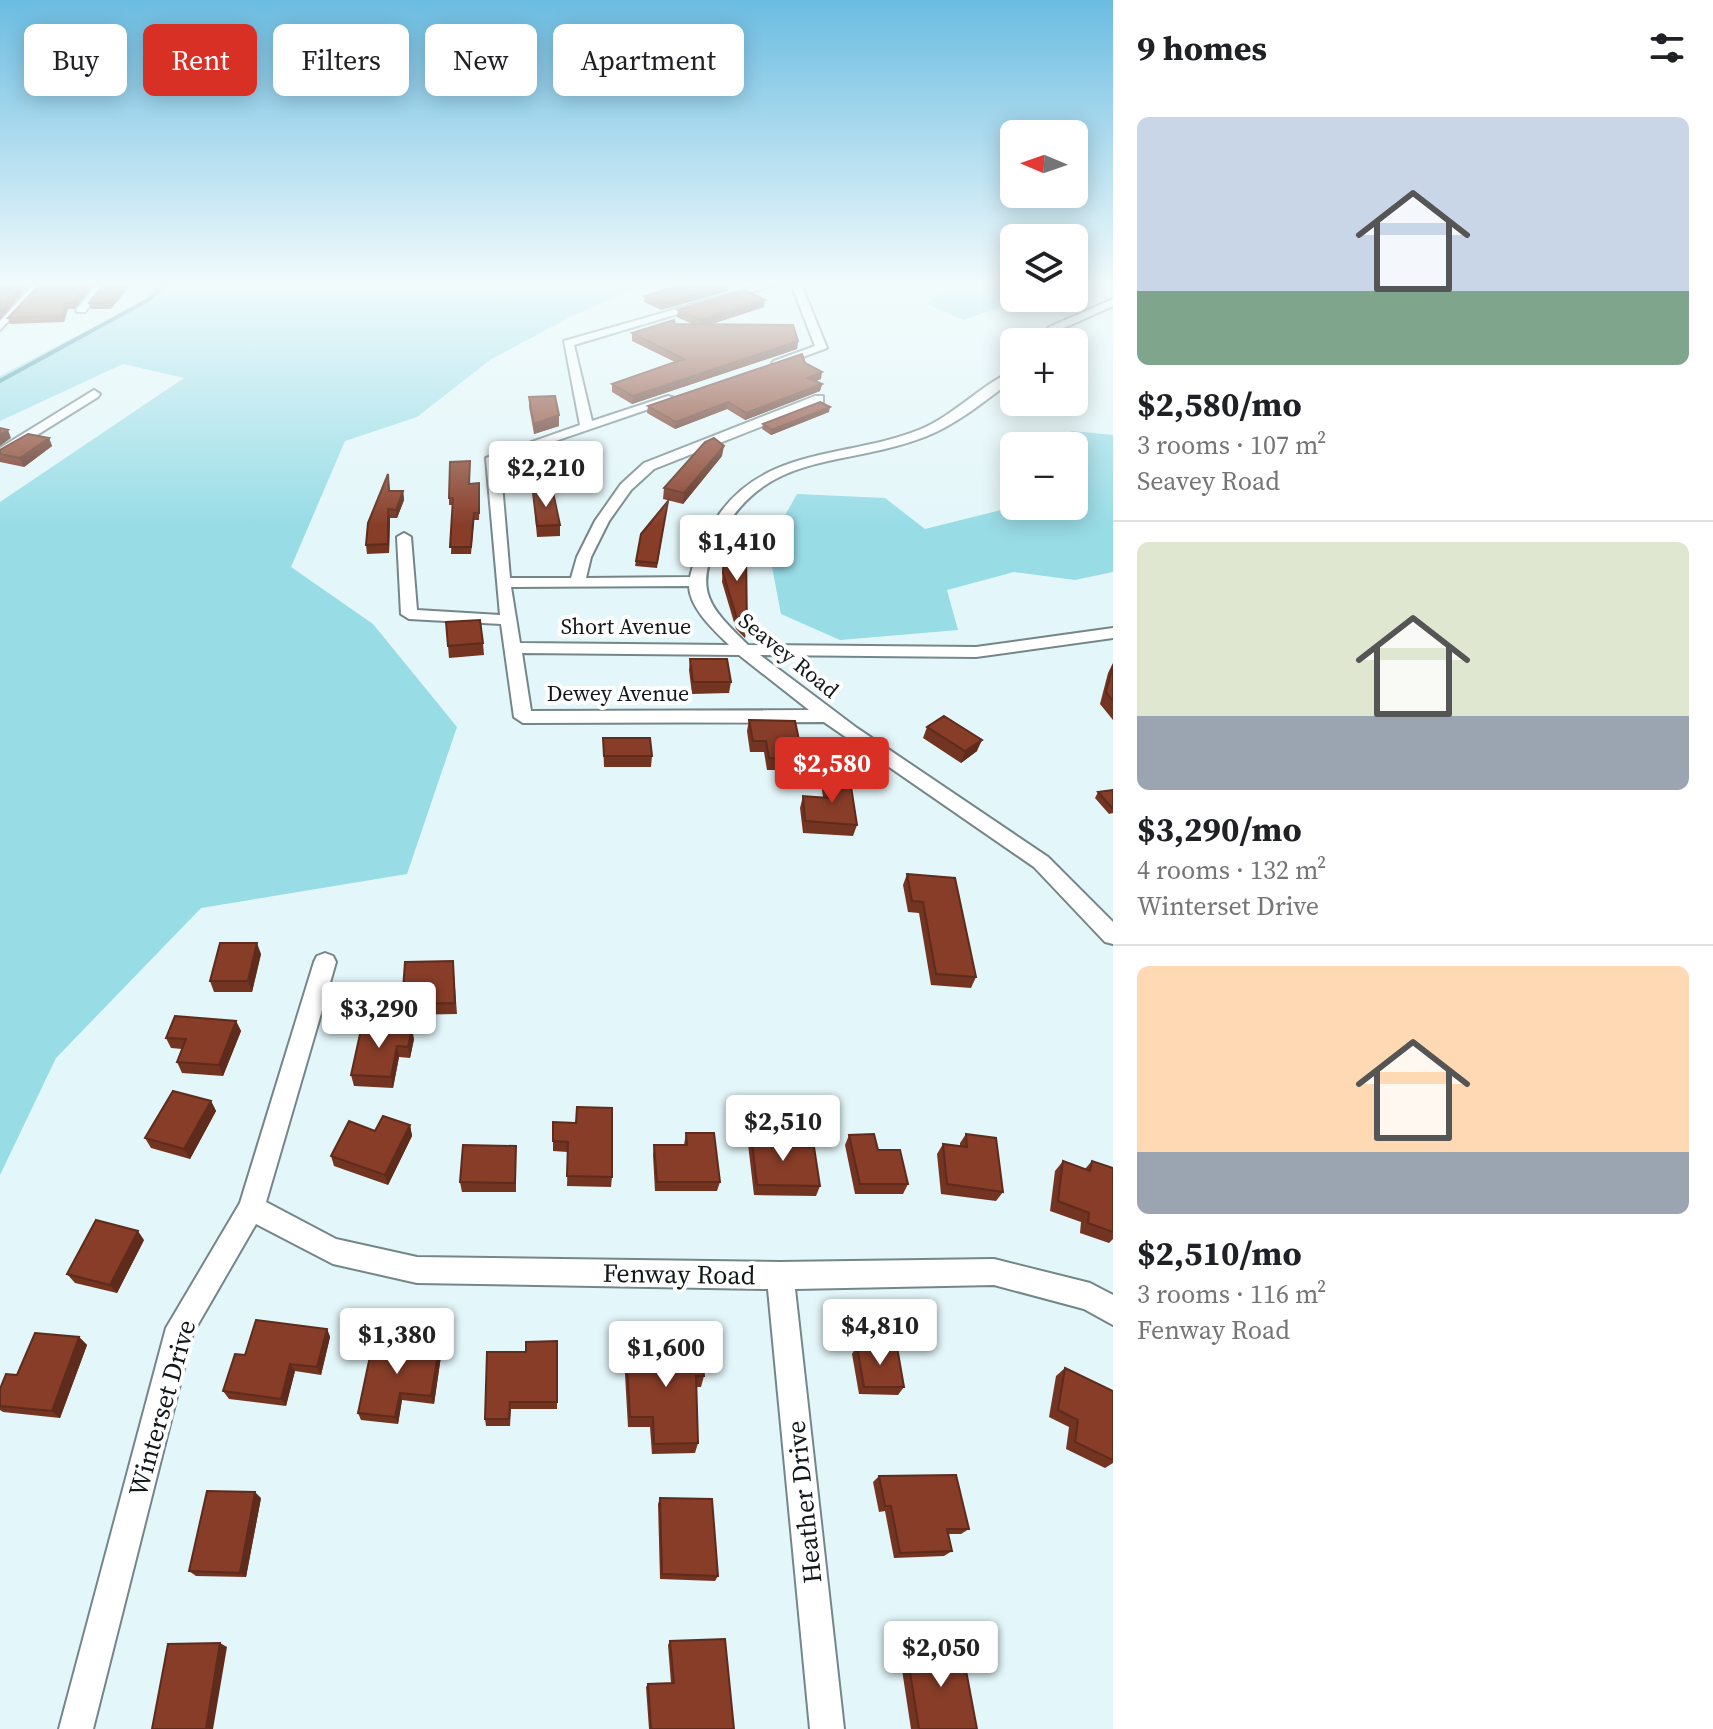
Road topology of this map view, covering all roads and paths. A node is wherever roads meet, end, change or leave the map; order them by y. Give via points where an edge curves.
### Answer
1 (573, 365) edge
2 (774, 365) edge
3 (767, 367) edge
4 (1000, 384) edge
5 (94, 394) dead end
6 (684, 395) edge
7 (819, 399) edge
8 (587, 427) junction
9 (0, 454) edge
10 (404, 537) dead end
11 (578, 580) junction
12 (699, 581) junction
13 (503, 583) junction
14 (508, 620) junction
15 (1113, 633) edge
16 (739, 647) junction
17 (513, 648) junction
18 (830, 716) junction
19 (1113, 936) edge
20 (325, 962) dead end
21 (251, 1208) junction
22 (780, 1276) junction
23 (1113, 1311) edge
24 (76, 1729) edge
25 (827, 1729) edge

1 - 8 street
2 - 3 street
4 - 12 street via 959,414 912,437 843,451 746,491 720,524
5 - 9 street
6 - 8 street
7 - 11 street via 649,466 602,521
8 - 13 street, Dewey Avenue via 493,458
10 - 14 street via 409,614
11 - 12 street
11 - 13 street
12 - 16 street, Seavey Road via 697,591 706,613
13 - 14 street, Dewey Avenue
14 - 17 street, Dewey Avenue
15 - 16 street, Short Avenue via 976,652
16 - 17 street, Short Avenue
16 - 18 street, Seavey Road
17 - 18 street, Dewey Avenue via 523,717
18 - 19 street, Seavey Road via 1043,864
20 - 21 street, Winterset Drive
21 - 22 street, Fenway Road via 333,1251 417,1270
21 - 24 street, Winterset Drive via 180,1328
22 - 23 street, Fenway Road via 994,1272 1090,1297
22 - 25 street, Heather Drive

